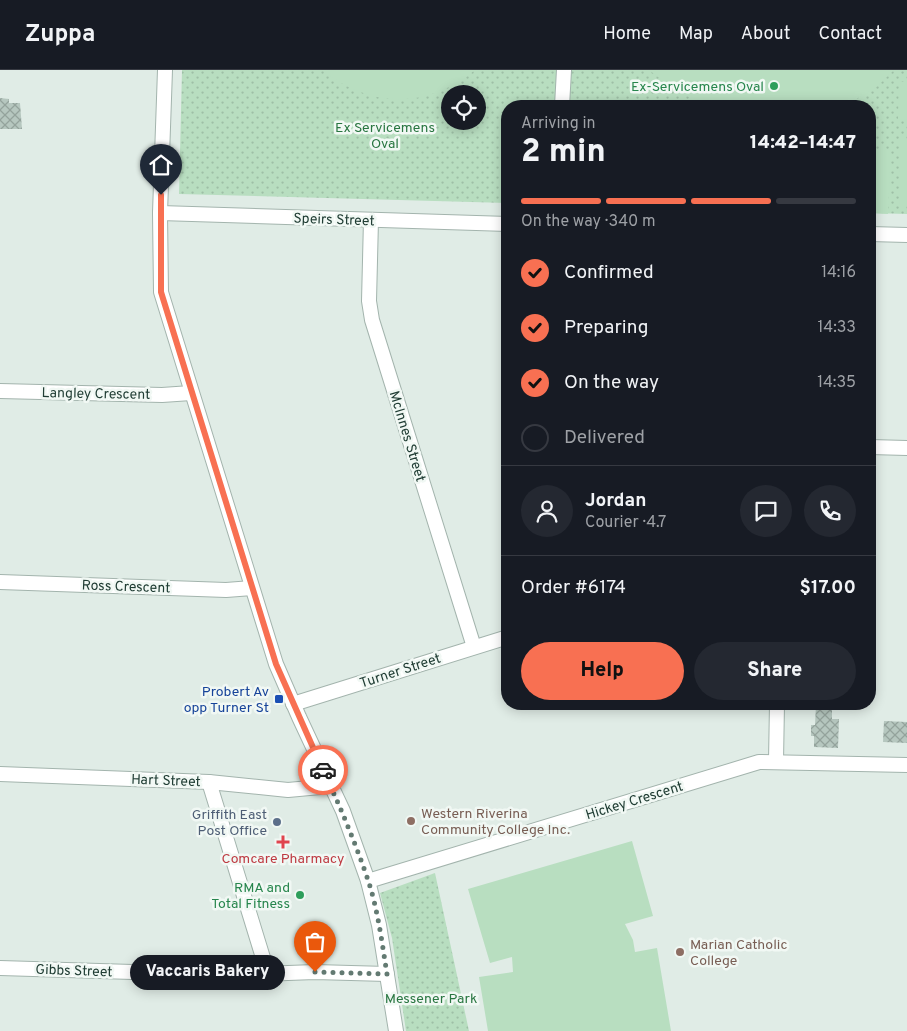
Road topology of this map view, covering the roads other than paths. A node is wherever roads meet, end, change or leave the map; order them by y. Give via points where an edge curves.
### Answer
1 (165, 70) edge
2 (564, 70) edge
3 (562, 100) edge
4 (160, 213) junction
5 (371, 220) junction
6 (501, 224) edge
7 (876, 234) edge
8 (907, 235) edge
9 (0, 391) edge
10 (191, 393) junction
11 (876, 447) edge
12 (907, 448) edge
13 (0, 582) edge
14 (252, 588) junction
15 (501, 639) edge
16 (474, 647) junction
17 (293, 704) junction
18 (777, 710) edge
19 (776, 761) junction
20 (907, 765) edge
21 (0, 774) edge
22 (209, 782) junction
23 (331, 786) junction
24 (368, 881) junction
25 (0, 968) edge
26 (268, 974) junction
27 (387, 974) junction
28 (396, 1031) edge

1 - 4 street
2 - 3 street
4 - 5 street, Speirs Street
4 - 10 street via 161,292
5 - 6 street, Speirs Street
5 - 16 street, McInnes Street via 369,302 372,320
7 - 8 street
9 - 10 street, Langley Crescent
10 - 14 street
11 - 12 street
13 - 14 street, Ross Crescent via 226,590
14 - 17 street via 276,664
15 - 16 street, Turner Street
16 - 17 street, Turner Street
17 - 23 street
18 - 19 street
19 - 20 street, Hickey Crescent
19 - 24 street, Hickey Crescent via 759,762
21 - 22 street, Hart Street
22 - 23 street, Hart Street via 288,790
22 - 26 street
23 - 24 street
24 - 27 street
25 - 26 street, Gibbs Street
26 - 27 street, Gibbs Street
27 - 28 street

